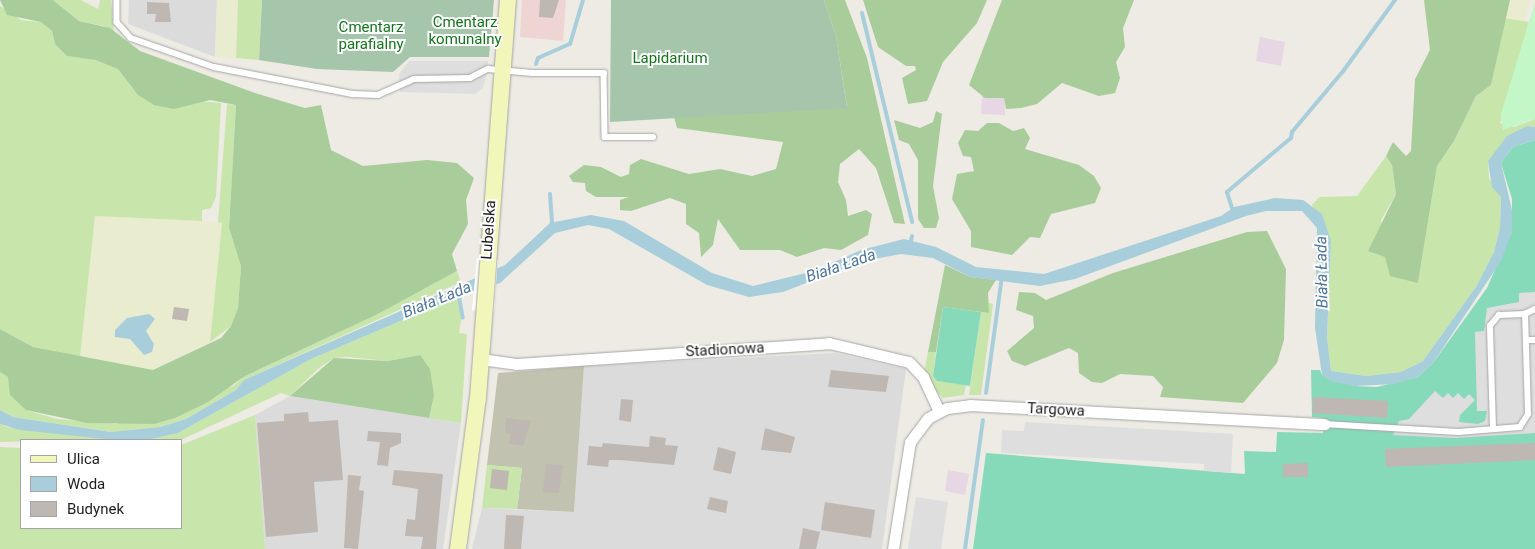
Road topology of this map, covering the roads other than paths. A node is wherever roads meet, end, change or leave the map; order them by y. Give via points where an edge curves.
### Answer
1 (117, 0) edge
2 (508, 0) edge
3 (502, 70) junction
4 (653, 137) dead end
5 (1535, 309) edge
6 (1525, 314) junction
7 (1526, 340) junction
8 (1535, 340) edge
9 (480, 359) junction
10 (940, 411) junction
11 (1324, 424) joint
12 (1493, 429) junction
13 (458, 549) edge
14 (893, 549) edge

1 - 3 lane via 117,22 130,38 214,67 353,94 378,95 414,79 470,78 488,68
2 - 3 street, Lubelska
3 - 4 lane via 604,73 605,137
3 - 9 street, Lubelska
5 - 6 lane
6 - 7 lane
6 - 12 lane via 1499,315 1490,326
7 - 8 lane
7 - 12 lane via 1528,414 1520,426
9 - 10 street, Stadionowa via 516,364 829,343 909,362 923,377
9 - 13 street, Lubelska
10 - 11 street, Targowa via 970,405
10 - 14 street, Targowa via 920,426 910,442
11 - 12 lane via 1458,432

